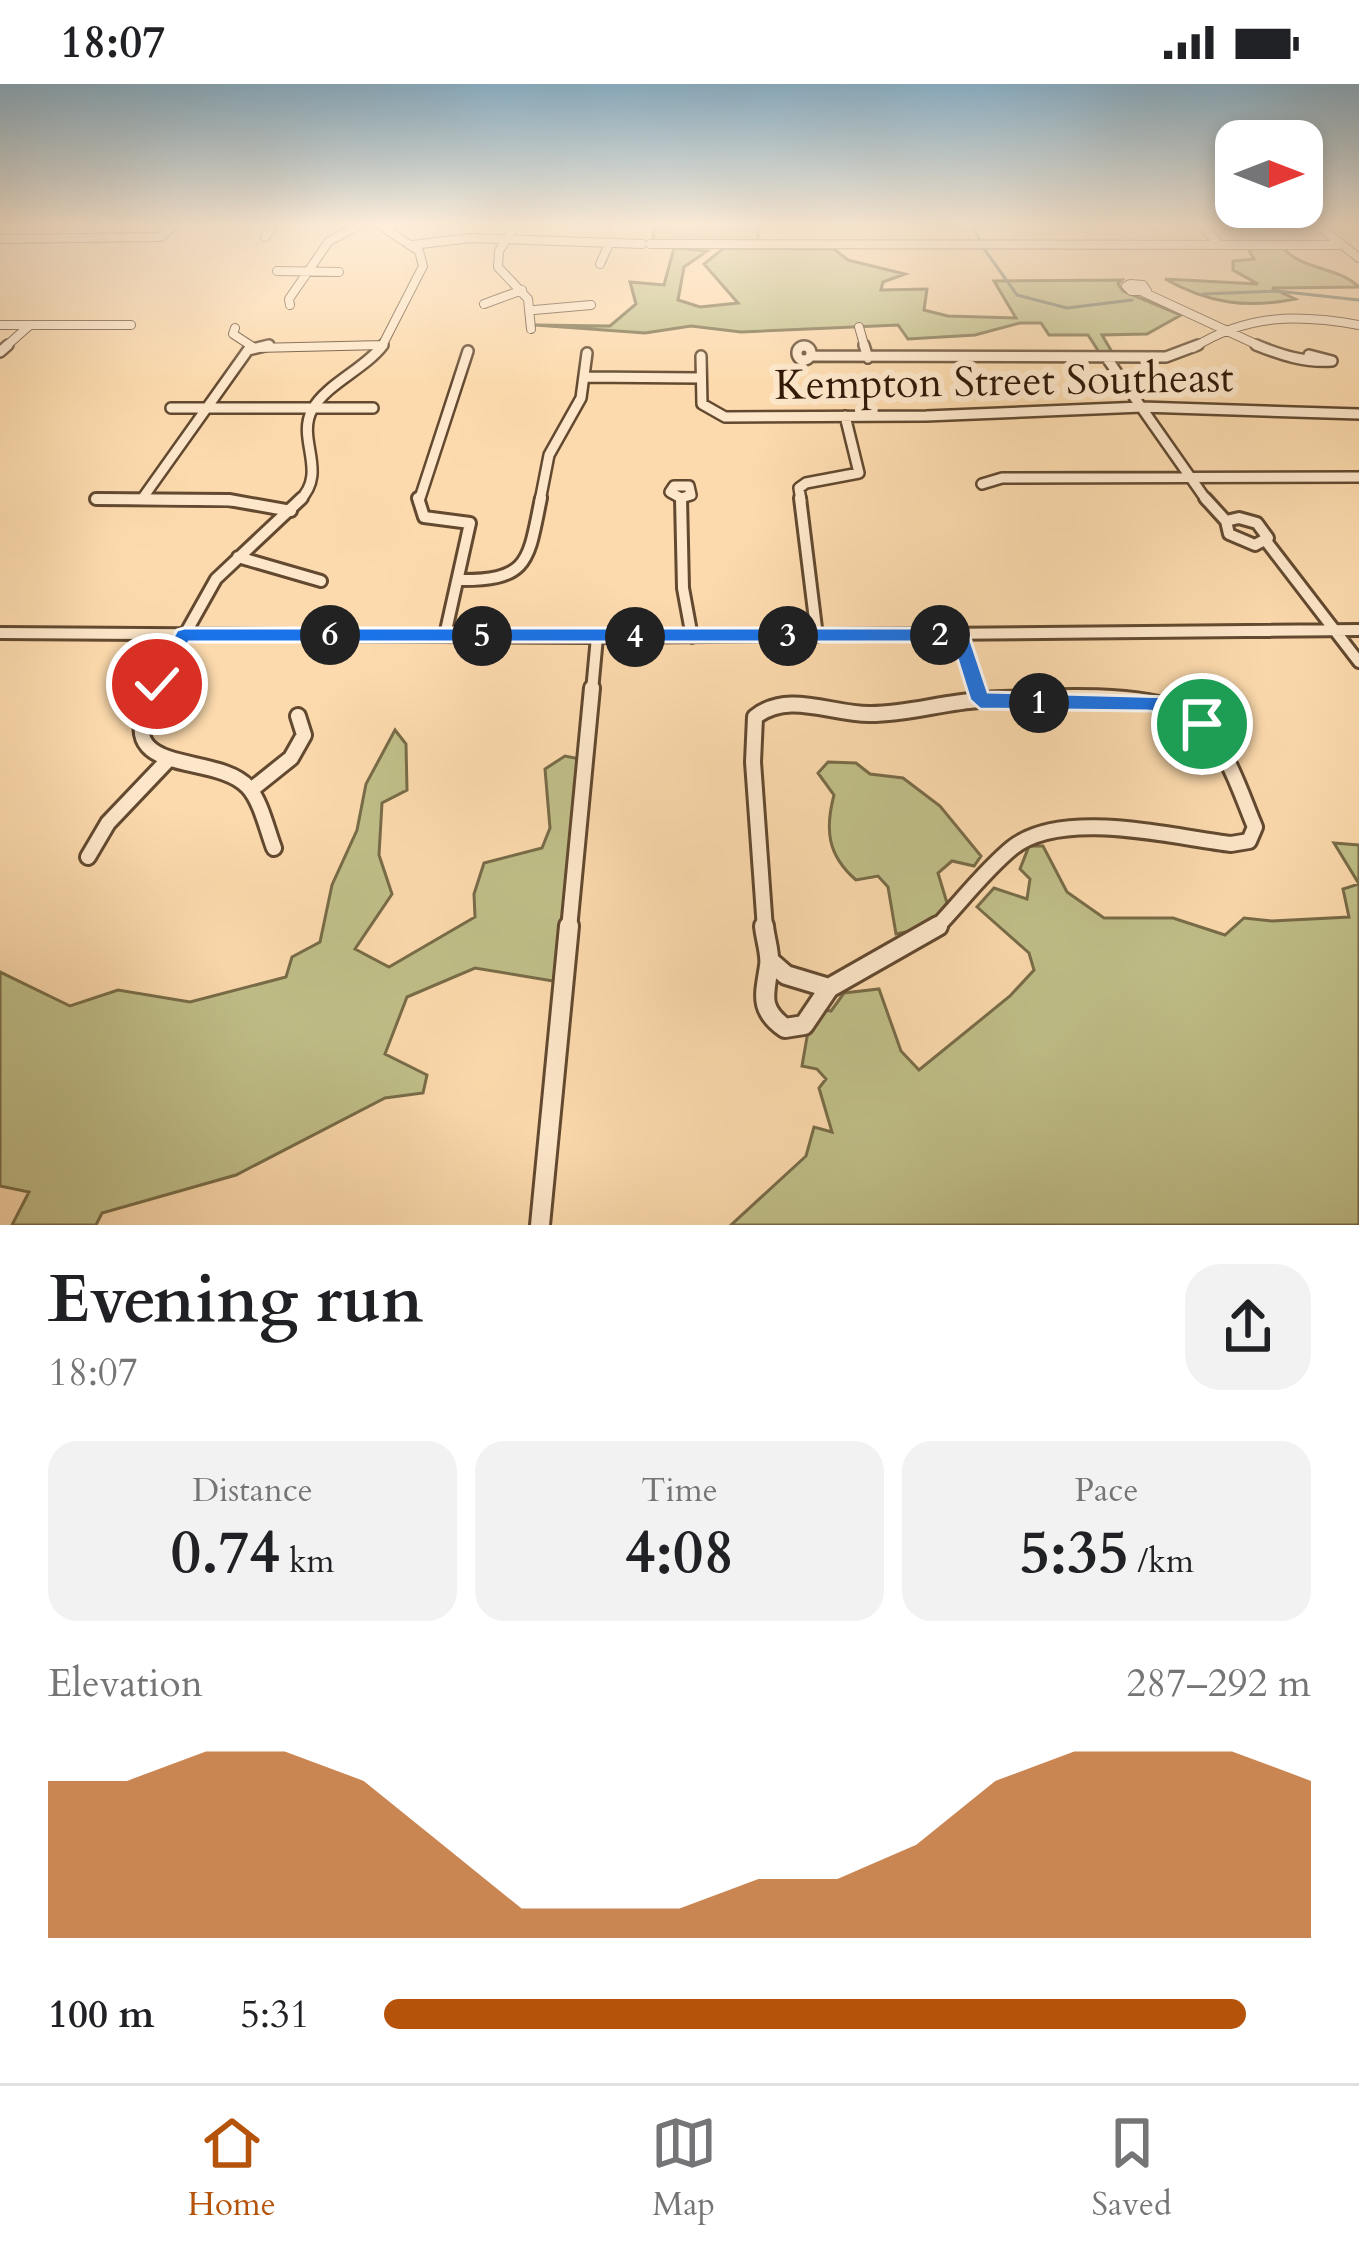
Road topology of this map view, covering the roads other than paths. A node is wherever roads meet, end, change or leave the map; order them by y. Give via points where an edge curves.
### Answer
1 (304, 277) edge
2 (416, 277) edge
3 (509, 277) edge
4 (522, 290) junction
5 (1143, 292) dead end
6 (484, 304) dead end
7 (290, 305) dead end
8 (591, 305) dead end
9 (534, 310) junction
10 (0, 325) edge
11 (31, 325) junction
12 (131, 325) dead end
13 (1359, 325) edge
14 (860, 327) dead end
15 (235, 328) dead end
16 (1223, 328) junction
17 (531, 329) dead end
18 (383, 345) junction
19 (253, 347) junction
20 (469, 351) dead end
21 (0, 352) edge
22 (587, 353) dead end
23 (701, 356) dead end
24 (813, 356) dead end
25 (1106, 357) junction
26 (868, 358) junction
27 (1312, 360) dead end
28 (584, 377) junction
29 (701, 378) junction
30 (171, 407) dead end
31 (206, 407) junction
32 (313, 407) junction
33 (1142, 407) junction
34 (373, 408) dead end
35 (1359, 414) edge
36 (845, 416) junction
37 (1191, 478) junction
38 (1358, 478) edge
39 (982, 484) dead end
40 (681, 498) dead end
41 (96, 499) dead end
42 (142, 499) junction
43 (291, 511) junction
44 (1226, 521) junction
45 (1266, 541) junction
46 (238, 557) junction
47 (321, 580) dead end
48 (458, 580) junction
49 (1359, 630) edge
50 (1336, 631) junction
51 (0, 633) edge
52 (184, 635) junction
53 (445, 635) junction
54 (959, 635) junction
55 (817, 636) junction
56 (597, 637) junction
57 (692, 637) junction
58 (1359, 662) edge
59 (980, 700) junction
60 (298, 716) dead end
61 (167, 761) junction
62 (251, 790) junction
63 (274, 848) dead end
64 (88, 857) dead end
65 (771, 962) junction
66 (829, 988) junction
67 (540, 1225) edge

1 - 7 street
2 - 18 street
3 - 4 street
4 - 6 street
4 - 9 street
5 - 16 street
8 - 9 street
9 - 17 street
10 - 11 street
11 - 12 street
11 - 21 street
13 - 16 street via 1321,319
14 - 26 street
15 - 19 street
16 - 25 street via 1184,354
16 - 27 street
18 - 19 street
18 - 32 street
19 - 31 street
20 - 48 street via 417,500 424,517 470,524
22 - 28 street
23 - 29 street, Kempton Street Southeast
24 - 26 street
25 - 26 street
25 - 33 street
28 - 29 street
28 - 48 street via 549,455 523,569
29 - 36 street, Kempton Street Southeast via 703,404 716,414
30 - 31 street
31 - 32 street
31 - 42 street
32 - 34 street
32 - 43 street via 314,476
33 - 35 street, Kempton Street Southeast
33 - 36 street, Kempton Street Southeast
33 - 37 street
36 - 55 street via 859,473 799,488
37 - 38 street
37 - 39 street
37 - 44 street
40 - 57 street
41 - 42 street
42 - 43 street
43 - 46 street
44 - 45 street via 1254,522
44 - 45 street via 1238,540
45 - 50 street
46 - 47 street
46 - 52 street via 216,578
48 - 53 street
49 - 50 street
50 - 54 street
50 - 58 street
51 - 52 street
52 - 53 street
52 - 61 street via 143,719 146,741
53 - 56 street
54 - 55 street
54 - 59 street
55 - 57 street
56 - 57 street
56 - 67 street
59 - 65 street via 880,714 783,705 755,717
59 - 66 street via 1147,702 1187,711 1202,724 1250,815 1249,842 1084,826 1030,838 935,929
60 - 62 street via 304,735 291,758
61 - 62 street via 221,770
61 - 64 street
62 - 63 street
65 - 66 street
65 - 66 street via 761,982 763,1004 785,1028 804,1025

